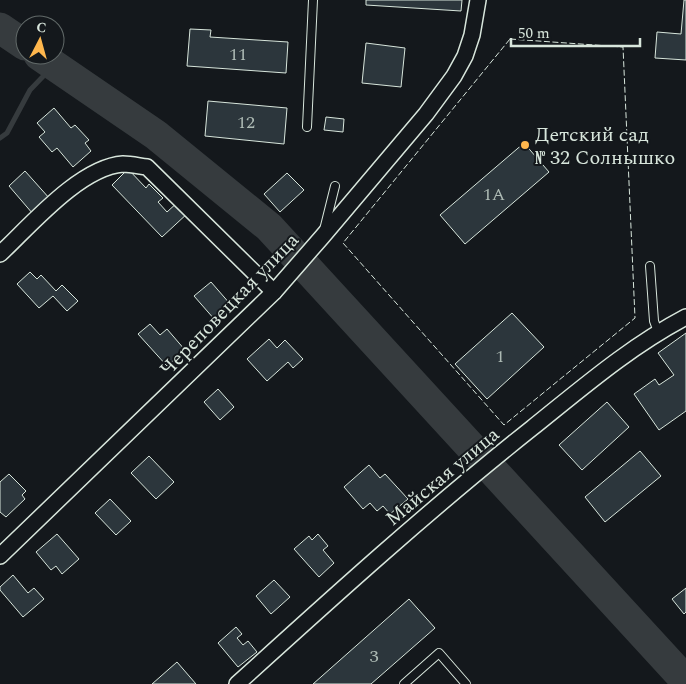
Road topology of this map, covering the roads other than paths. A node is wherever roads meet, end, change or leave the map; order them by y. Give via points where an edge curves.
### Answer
1 (313, 0) edge
2 (478, 0) edge
3 (307, 128) dead end
4 (335, 186) dead end
5 (322, 237) junction
6 (0, 254) edge
7 (650, 266) dead end
8 (274, 292) junction
9 (686, 317) edge
10 (658, 332) junction
11 (0, 556) edge
12 (237, 684) edge
13 (404, 684) edge
14 (466, 684) edge

1 - 3 lane
2 - 5 street, Череповецкая улица via 472,34 454,76
4 - 5 lane
5 - 8 street, Череповецкая улица
6 - 8 street via 73,185 97,171 123,164 146,167
7 - 10 lane via 654,321
8 - 11 street, Череповецкая улица
9 - 10 street, Майская улица
10 - 12 street, Майская улица via 625,354 466,481
13 - 14 lane via 439,653

